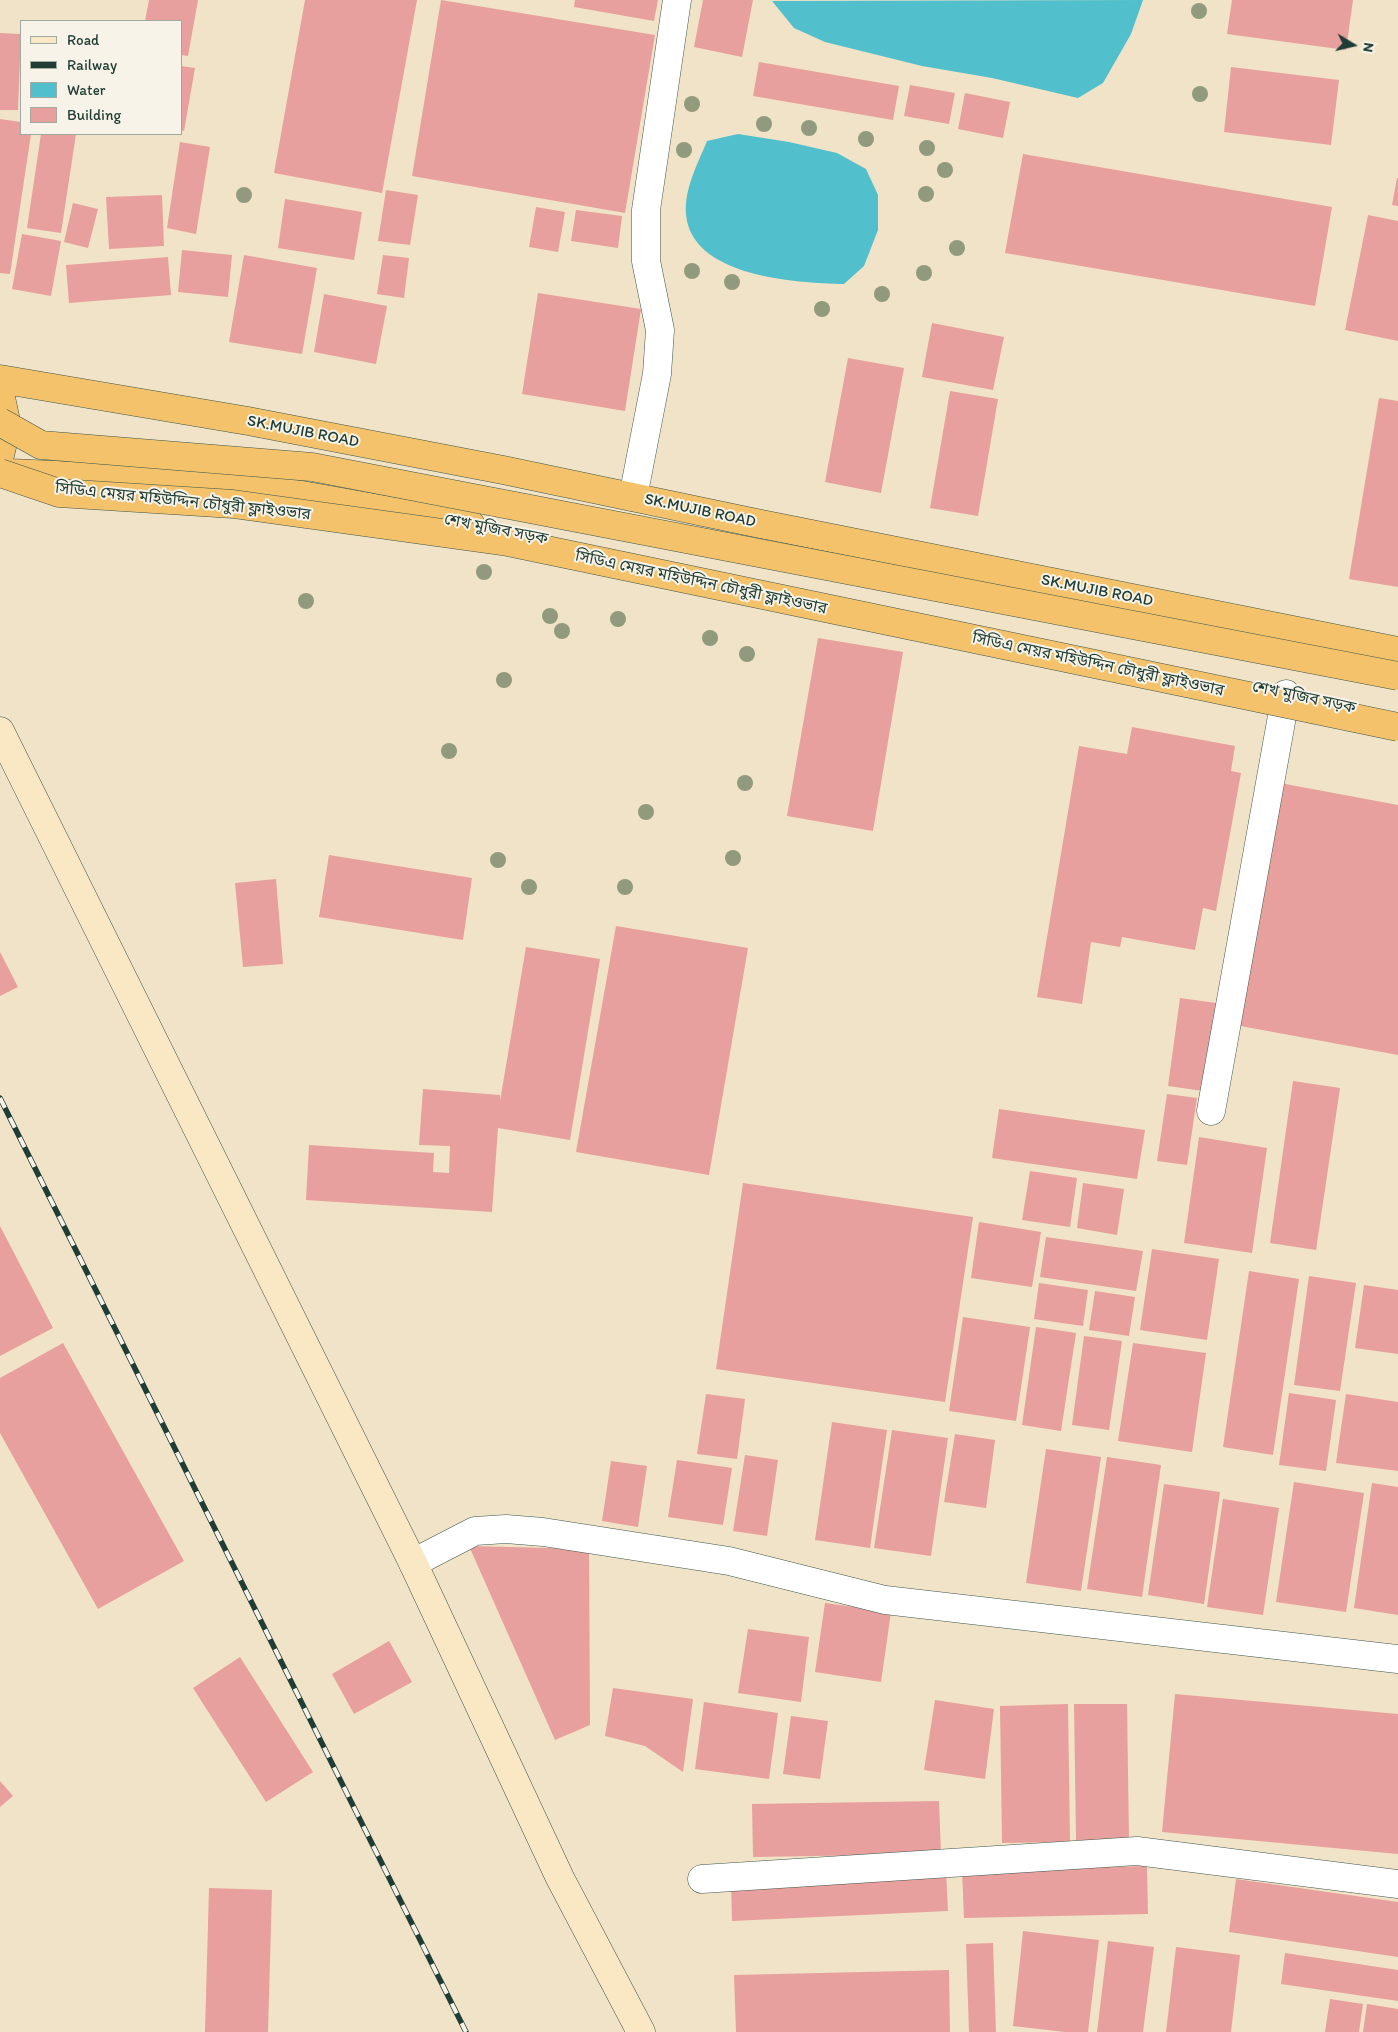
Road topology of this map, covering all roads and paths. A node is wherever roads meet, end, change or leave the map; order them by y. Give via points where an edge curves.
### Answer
1 (677, 0) edge
2 (0, 379) edge
3 (0, 393) edge
4 (0, 422) edge
5 (0, 455) edge
6 (0, 473) edge
7 (633, 497) junction
8 (1398, 651) edge
9 (1398, 676) edge
10 (1286, 694) junction
11 (1398, 718) edge
12 (1398, 727) edge
13 (0, 731) edge
14 (1211, 1111) dead end
15 (413, 1563) junction
16 (1398, 1659) edge
17 (702, 1879) dead end
18 (1398, 1884) edge
19 (641, 2032) edge

1 - 7 street via 646,210 646,261 660,330 657,374
2 - 7 highway, SK.MUJIB ROAD via 268,425
3 - 5 highway via 7,426
4 - 9 highway, bridge via 41,445 312,467
6 - 10 highway, শেখ মুজিব সড়ক via 234,482 490,528
6 - 12 highway, সিডিএ মেয়র মহিউদ্দিন চৌধুরী ফ্লাইওভার, bridge via 59,493 233,504 508,542
7 - 8 highway, SK.MUJIB ROAD
10 - 11 highway, শেখ মুজিব সড়ক
10 - 14 street
13 - 15 main road
15 - 16 street via 475,1531 542,1532 729,1561 885,1600
15 - 19 main road via 560,1878
17 - 18 street via 1137,1851

